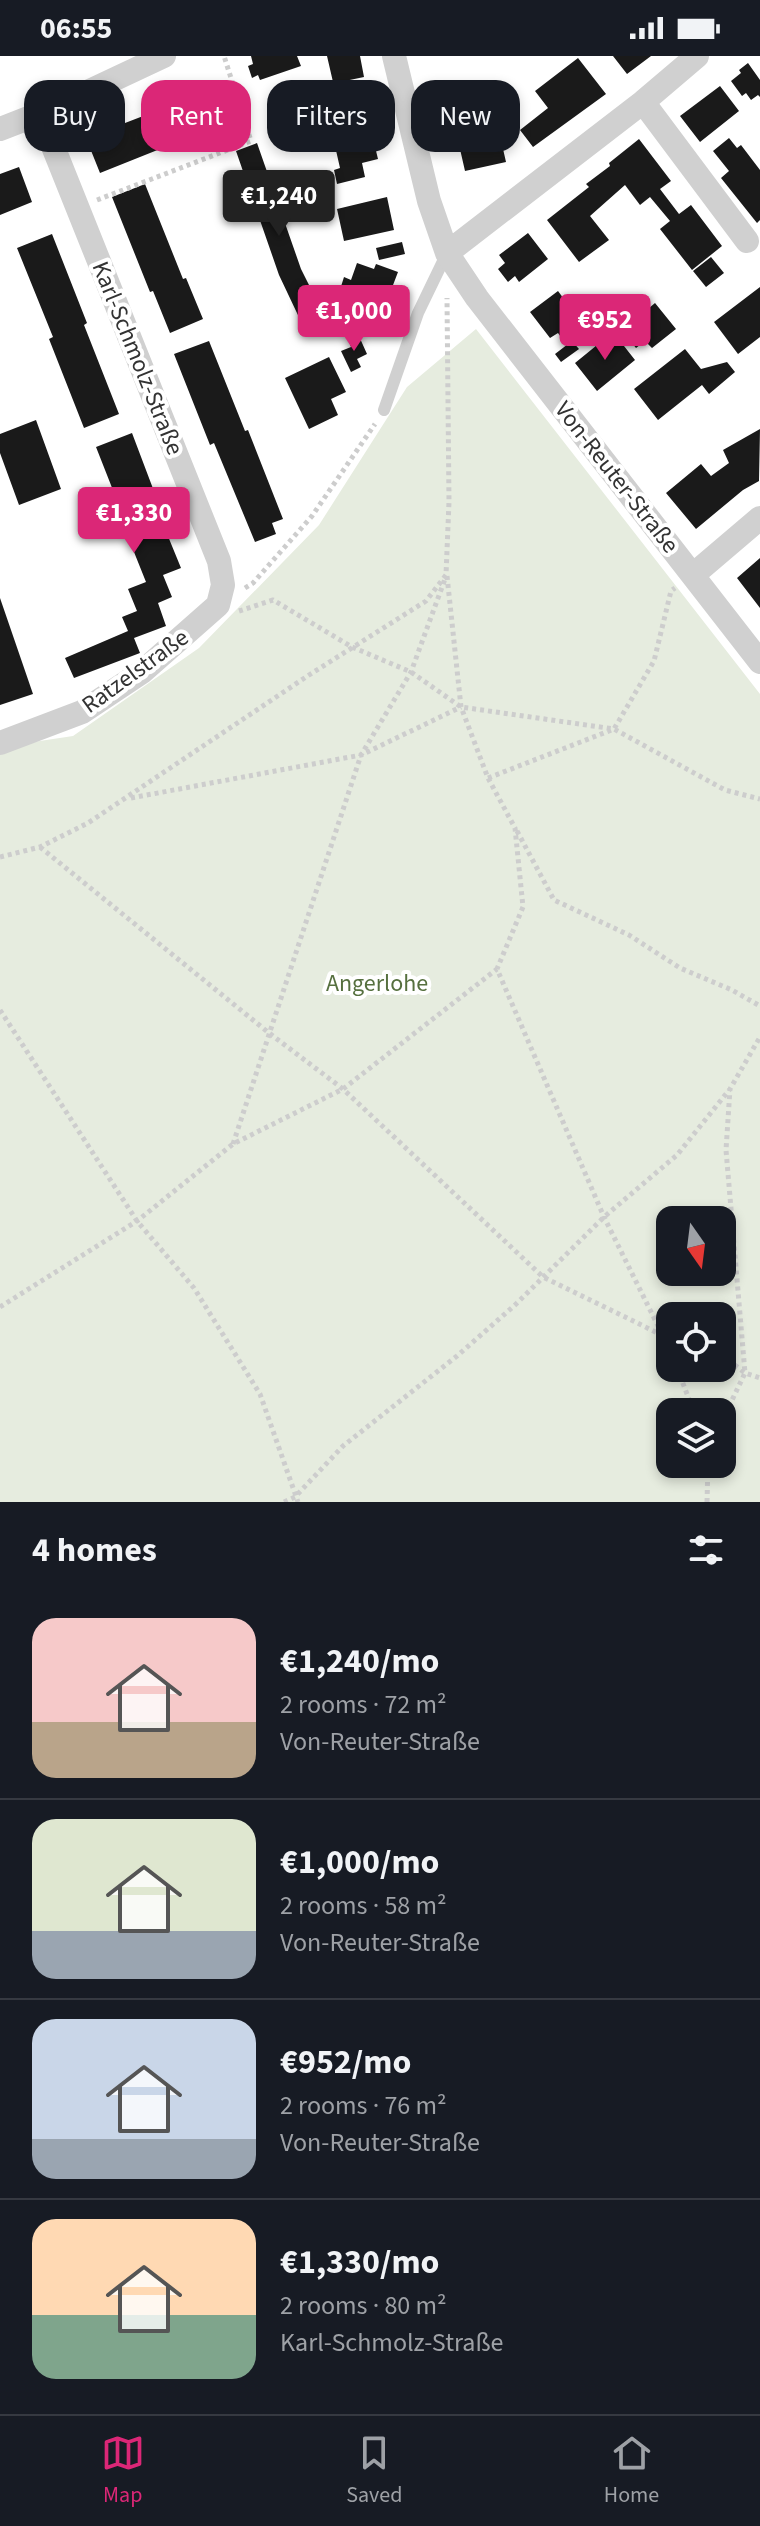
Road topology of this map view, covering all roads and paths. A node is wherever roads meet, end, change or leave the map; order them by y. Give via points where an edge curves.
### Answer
1 (164, 56) edge
2 (224, 56) edge
3 (394, 56) edge
4 (697, 56) edge
5 (113, 80) edge
6 (643, 102) junction
7 (24, 120) edge
8 (0, 129) edge
9 (56, 152) edge
10 (78, 207) junction
11 (747, 241) dead end
12 (447, 253) junction
13 (384, 410) joint
14 (760, 518) edge
15 (446, 575) junction
16 (693, 575) junction
17 (226, 609) junction
18 (352, 647) junction
19 (760, 662) edge
20 (411, 672) junction
21 (461, 707) junction
22 (614, 729) junction
23 (0, 743) edge
24 (361, 755) junction
25 (488, 778) junction
26 (127, 799) junction
27 (760, 799) edge
28 (515, 828) junction
29 (40, 847) junction
30 (0, 857) edge
31 (497, 969) junction
32 (760, 1006) edge
33 (0, 1010) edge
34 (269, 1033) junction
35 (760, 1037) edge
36 (343, 1089) junction
37 (730, 1089) junction
38 (233, 1144) junction
39 (604, 1217) junction
40 (137, 1221) junction
41 (543, 1277) junction
42 (0, 1307) edge
43 (656, 1316) edge
44 (656, 1333) edge
45 (736, 1366) edge
46 (745, 1373) junction
47 (760, 1378) edge
48 (733, 1398) edge
49 (708, 1478) edge
50 (296, 1499) edge
51 (284, 1502) edge
52 (707, 1502) edge

1 - 5 street
2 - 10 path via 251,141
3 - 12 street, Von-Reuter-Straße
4 - 6 street
6 - 11 street
6 - 12 street
7 - 8 street
9 - 10 street, Karl-Schmolz-Straße
10 - 17 street, Karl-Schmolz-Straße via 219,561
12 - 13 lane via 418,313
12 - 15 path
12 - 16 street, Von-Reuter-Straße
13 - 17 path via 312,516
14 - 16 street
15 - 18 path via 426,601
15 - 20 path
15 - 21 path
16 - 19 street, Von-Reuter-Straße
16 - 22 path via 671,591 654,661
17 - 18 path via 273,600
17 - 23 street, Ratzelstraße via 82,712
18 - 20 path
18 - 26 path
20 - 21 path
20 - 24 path
21 - 22 path
21 - 24 path
21 - 25 path
22 - 25 path
22 - 27 path via 725,790
24 - 26 path
24 - 34 path
25 - 28 path
26 - 29 path
28 - 31 path via 523,907
28 - 32 path via 554,900
29 - 30 path
29 - 34 path
31 - 36 path
31 - 39 path
33 - 40 path
34 - 36 path
34 - 38 path
35 - 37 path
36 - 38 path
36 - 41 path
37 - 39 path via 677,1155
37 - 46 path via 726,1150
38 - 40 path
39 - 41 path
39 - 43 path
40 - 42 path
40 - 50 path via 194,1288 260,1394
41 - 44 path
41 - 50 path via 457,1356 343,1446
45 - 46 path
46 - 47 path
46 - 48 path
49 - 52 path
50 - 51 path

